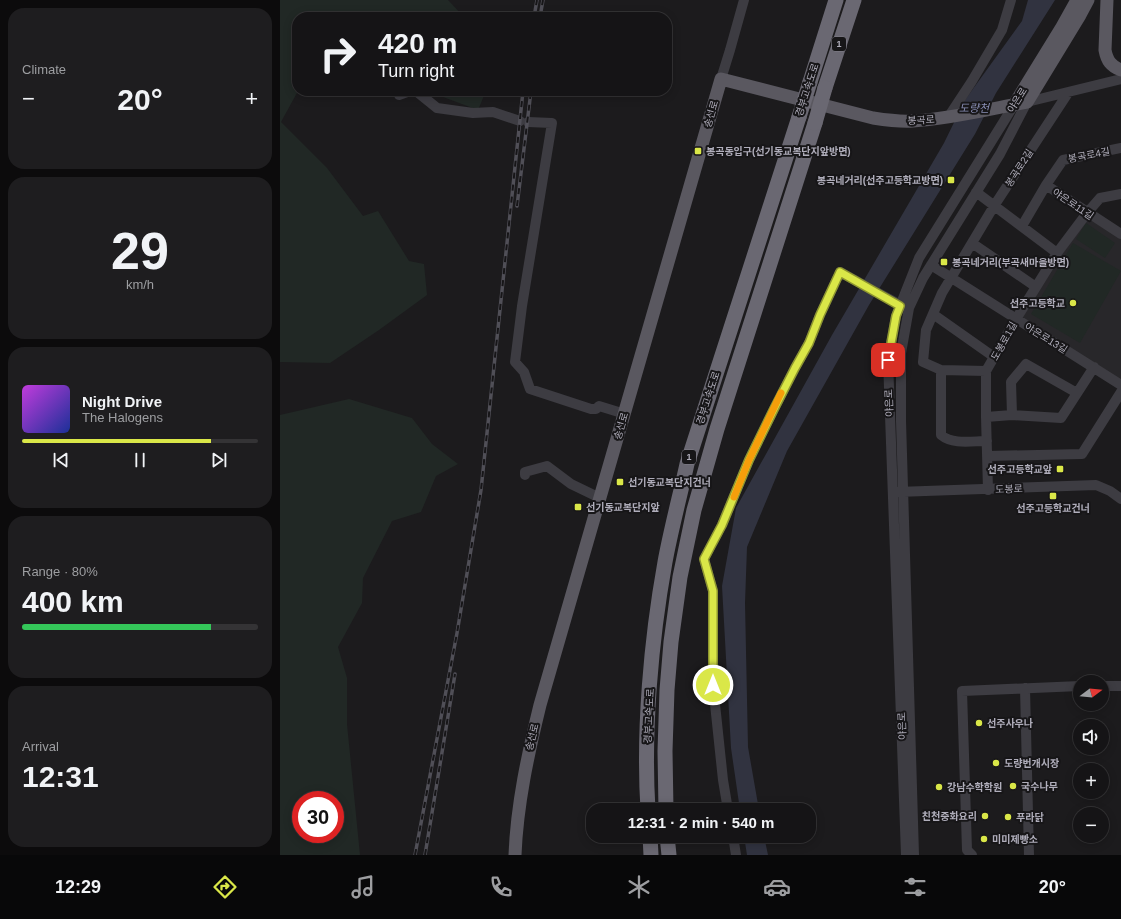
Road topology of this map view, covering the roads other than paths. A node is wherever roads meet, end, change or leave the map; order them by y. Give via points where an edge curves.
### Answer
1 (744, 0) edge
2 (836, 0) edge
3 (854, 0) edge
4 (1011, 0) edge
5 (1077, 0) edge
6 (1088, 0) edge
7 (1107, 0) edge
8 (1121, 70) edge
9 (721, 79) junction
10 (1121, 80) edge
11 (1068, 93) junction
12 (422, 96) edge
13 (1027, 102) junction
14 (1014, 105) junction
15 (949, 116) junction
16 (1121, 148) edge
17 (1046, 185) junction
18 (976, 192) junction
19 (1121, 194) edge
20 (994, 206) junction
21 (1087, 213) junction
22 (1022, 226) junction
23 (1121, 234) edge
24 (972, 243) junction
25 (1058, 253) junction
26 (931, 265) junction
27 (950, 278) junction
28 (1036, 287) junction
29 (900, 306) junction
30 (933, 314) junction
31 (1016, 319) junction
32 (994, 357) junction
33 (1094, 367) junction
34 (940, 370) junction
35 (986, 371) junction
36 (1121, 384) edge
37 (1121, 392) edge
38 (1077, 393) junction
39 (625, 414) junction
40 (1012, 415) junction
41 (986, 416) junction
42 (987, 440) junction
43 (988, 456) junction
44 (525, 475) dead end
45 (988, 490) junction
46 (898, 492) junction
47 (600, 498) junction
48 (1121, 499) edge
49 (1073, 686) edge
50 (1109, 686) edge
51 (1121, 686) edge
52 (1025, 688) junction
53 (648, 803) edge
54 (666, 803) edge
55 (727, 803) edge
56 (650, 843) edge
57 (668, 843) edge
58 (734, 843) edge
59 (515, 855) edge
60 (651, 855) edge
61 (669, 855) edge
62 (736, 855) edge
63 (906, 855) edge
64 (914, 855) edge
65 (972, 855) edge
66 (1029, 855) edge

1 - 9 street, 송선로
2 - 53 highway, 경부고속도로 / 1, bridge via 687,464 661,591 651,677 647,740
3 - 54 highway, 경부고속도로 / 1, bridge via 717,428 694,510 680,577 671,642 665,751
4 - 15 street via 1002,30
5 - 14 main road, 야은로
6 - 13 main road, 야은로
7 - 8 main road via 1106,58 1110,64
9 - 15 main road, 봉곡로 via 873,118 912,121
9 - 39 main road, 송선로
10 - 11 street, 봉곡로
11 - 13 street, 봉곡로
11 - 20 street, 봉곡로2길
12 - 39 street via 437,108 473,113 493,112 524,122 552,123 515,362 524,372 530,389 591,409 598,406
13 - 14 main road, 봉곡로
13 - 18 street, 야은로 via 1000,154
14 - 15 main road, 봉곡로
14 - 29 street, 야은로 via 919,258
16 - 17 street, 봉곡로4길 via 1063,160
17 - 21 street, 야은로11길
17 - 22 street, 야은로11길
18 - 20 street
18 - 26 street, 야은로
19 - 21 street via 1100,198
20 - 22 street
20 - 24 street, 봉곡로2길
21 - 23 street, 야은로11길
21 - 25 street, 도봉로1길
22 - 25 street
24 - 27 street, 봉곡로2길
24 - 28 street
25 - 28 street, 도봉로1길
26 - 27 street, 야은로13길
26 - 46 street, 야은로 via 909,308 901,353
27 - 30 street, 봉곡로2길
27 - 31 street, 야은로13길
28 - 31 street, 도봉로1길
29 - 46 street, 야은로 via 888,360
29 - 55 street via 840,272 809,343 749,460 722,525 704,559 713,591 713,685
30 - 32 street
30 - 34 street, 봉곡로2길 via 926,330 923,362
31 - 32 street, 도봉로1길
31 - 33 street, 야은로13길
32 - 35 street, 도봉로1길
33 - 36 street, 야은로13길
33 - 38 street
34 - 35 street, 봉곡로2길
34 - 42 street via 941,435 952,441
35 - 41 street, 도봉로1길
37 - 43 street via 1082,454
38 - 40 street via 1061,418
38 - 40 street via 1026,364 1011,382
39 - 47 main road, 송선로
40 - 41 street
41 - 42 street, 도봉로1길
42 - 43 street, 도봉로1길
43 - 45 street, 도봉로1길
44 - 47 street via 525,472 547,466 571,484
45 - 46 street, 도봉로
45 - 48 street, 도봉로 via 1096,485
46 - 63 street, 야은로
46 - 64 street, 야은로
47 - 59 main road, 송선로 via 532,735 520,801
49 - 52 street
50 - 51 street
52 - 65 street via 962,691 967,850
52 - 66 street
56 - 60 highway
57 - 61 highway
58 - 62 street

